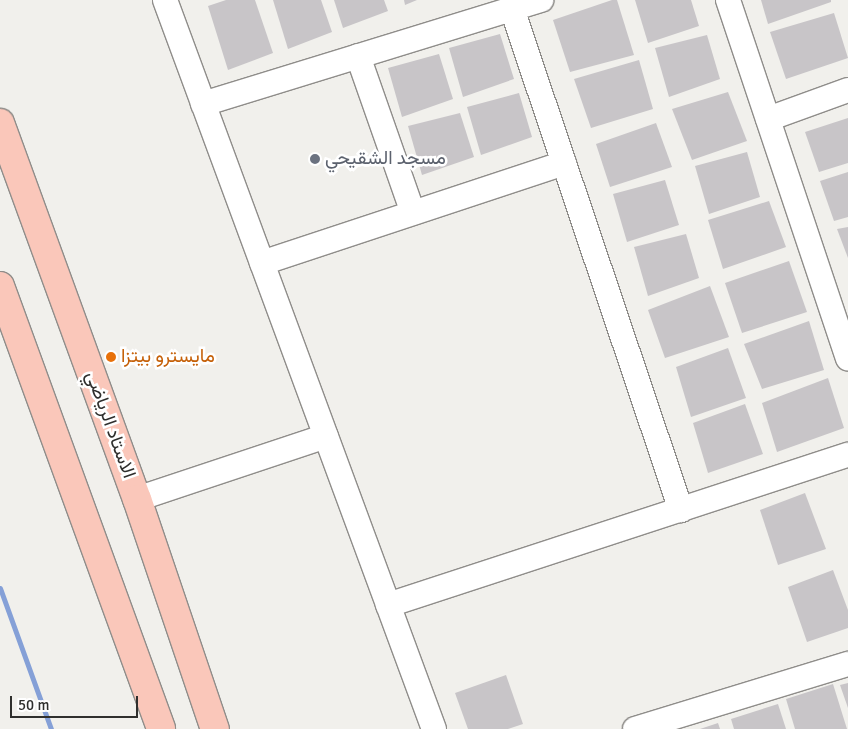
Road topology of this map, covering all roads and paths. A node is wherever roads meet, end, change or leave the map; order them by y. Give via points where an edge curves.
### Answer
1 (165, 0) edge
2 (541, 0) edge
3 (728, 0) edge
4 (512, 9) junction
5 (358, 56) junction
6 (848, 90) edge
7 (203, 104) junction
8 (768, 118) junction
9 (0, 123) edge
10 (564, 163) junction
11 (413, 213) junction
12 (262, 262) junction
13 (0, 286) edge
14 (848, 358) edge
15 (326, 436) junction
16 (848, 455) edge
17 (137, 499) junction
18 (680, 510) junction
19 (388, 605) junction
20 (848, 664) edge
21 (161, 729) edge
22 (215, 729) edge
23 (434, 729) edge
24 (635, 729) edge

1 - 7 street
2 - 4 street
3 - 8 street
4 - 5 street
4 - 10 street
5 - 7 street
5 - 11 street
6 - 8 street
7 - 12 street
8 - 14 street
9 - 17 main road, الاستاد الرياضي
10 - 11 street
10 - 18 street
11 - 12 street
12 - 15 street
13 - 21 main road
15 - 17 street
15 - 19 street
16 - 18 street
17 - 22 main road, الاستاد الرياضي
18 - 19 street
19 - 23 street
20 - 24 street

